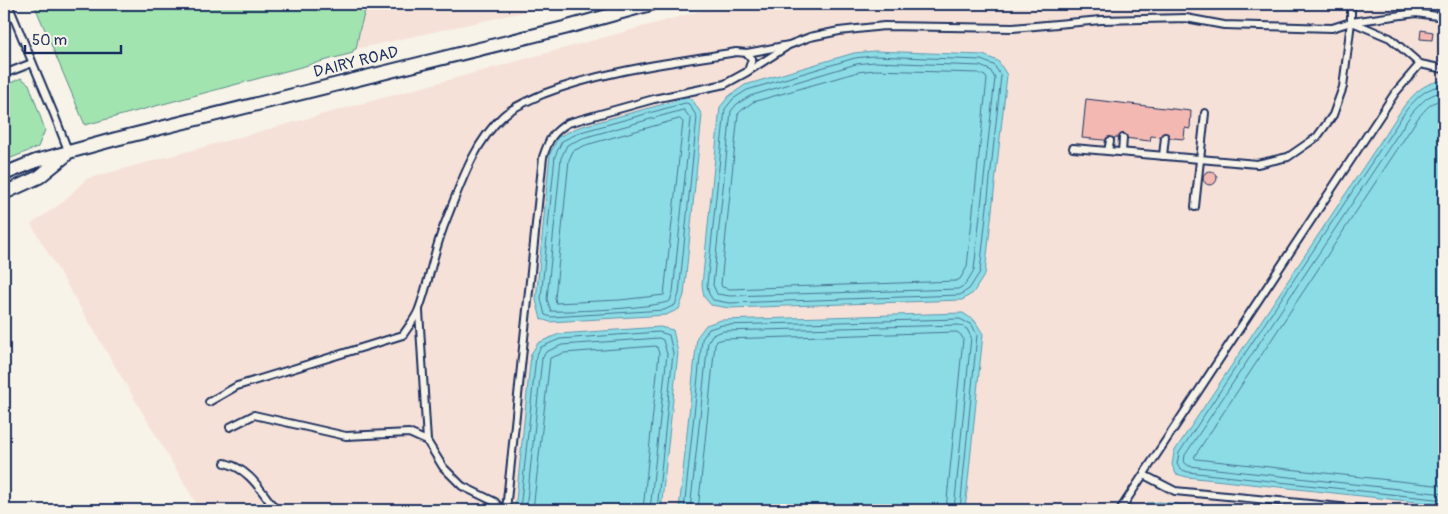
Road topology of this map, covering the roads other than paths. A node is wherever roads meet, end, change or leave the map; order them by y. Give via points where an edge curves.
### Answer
1 (8, 4) edge
2 (651, 4) edge
3 (1351, 4) edge
4 (1444, 17) edge
5 (1351, 22) junction
6 (789, 45) junction
7 (747, 53) junction
8 (32, 63) junction
9 (1420, 64) junction
10 (1444, 69) edge
11 (747, 72) junction
12 (4, 74) edge
13 (1205, 113) dead end
14 (1166, 137) dead end
15 (1123, 138) dead end
16 (1110, 141) dead end
17 (1074, 148) dead end
18 (1108, 151) junction
19 (1122, 152) junction
20 (68, 153) junction
21 (1164, 156) junction
22 (1201, 160) junction
23 (4, 174) edge
24 (4, 193) edge
25 (1195, 207) dead end
26 (419, 311) junction
27 (209, 402) dead end
28 (230, 427) dead end
29 (427, 441) junction
30 (225, 463) dead end
31 (1144, 475) junction
32 (1316, 508) edge
33 (276, 510) edge
34 (502, 510) edge
35 (506, 510) edge
36 (1120, 510) edge
37 (1371, 510) edge

1 - 8 lane
2 - 20 street, DAIRY ROAD via 116,138
3 - 5 lane
4 - 5 lane via 1416,13
5 - 6 lane via 1332,28 1224,25 1186,18 1101,20 1013,28 884,26 839,31
5 - 9 lane via 1390,38
5 - 22 lane via 1343,87 1333,115 1317,137 1288,157 1257,164
6 - 7 lane
6 - 11 lane
7 - 11 lane via 752,59
7 - 26 lane via 736,52 616,72 563,86 504,115 489,132 467,169 439,237
8 - 12 lane
8 - 20 lane
9 - 10 lane
9 - 31 lane via 1396,93
11 - 35 lane via 725,84 654,99 568,123 556,130 549,140 543,157
13 - 22 lane
14 - 21 lane
15 - 19 lane
16 - 18 lane
17 - 18 lane
18 - 19 lane
19 - 21 lane
20 - 23 street, DAIRY ROAD
20 - 24 street, DAIRY ROAD via 39,177
21 - 22 lane
22 - 25 lane
26 - 27 lane via 403,335 237,386
26 - 29 lane
28 - 29 lane via 254,415 346,436 409,433
29 - 34 lane via 443,467 462,486 495,502
30 - 33 lane via 234,465 252,478
31 - 32 lane via 1175,491
31 - 36 lane
32 - 37 lane

